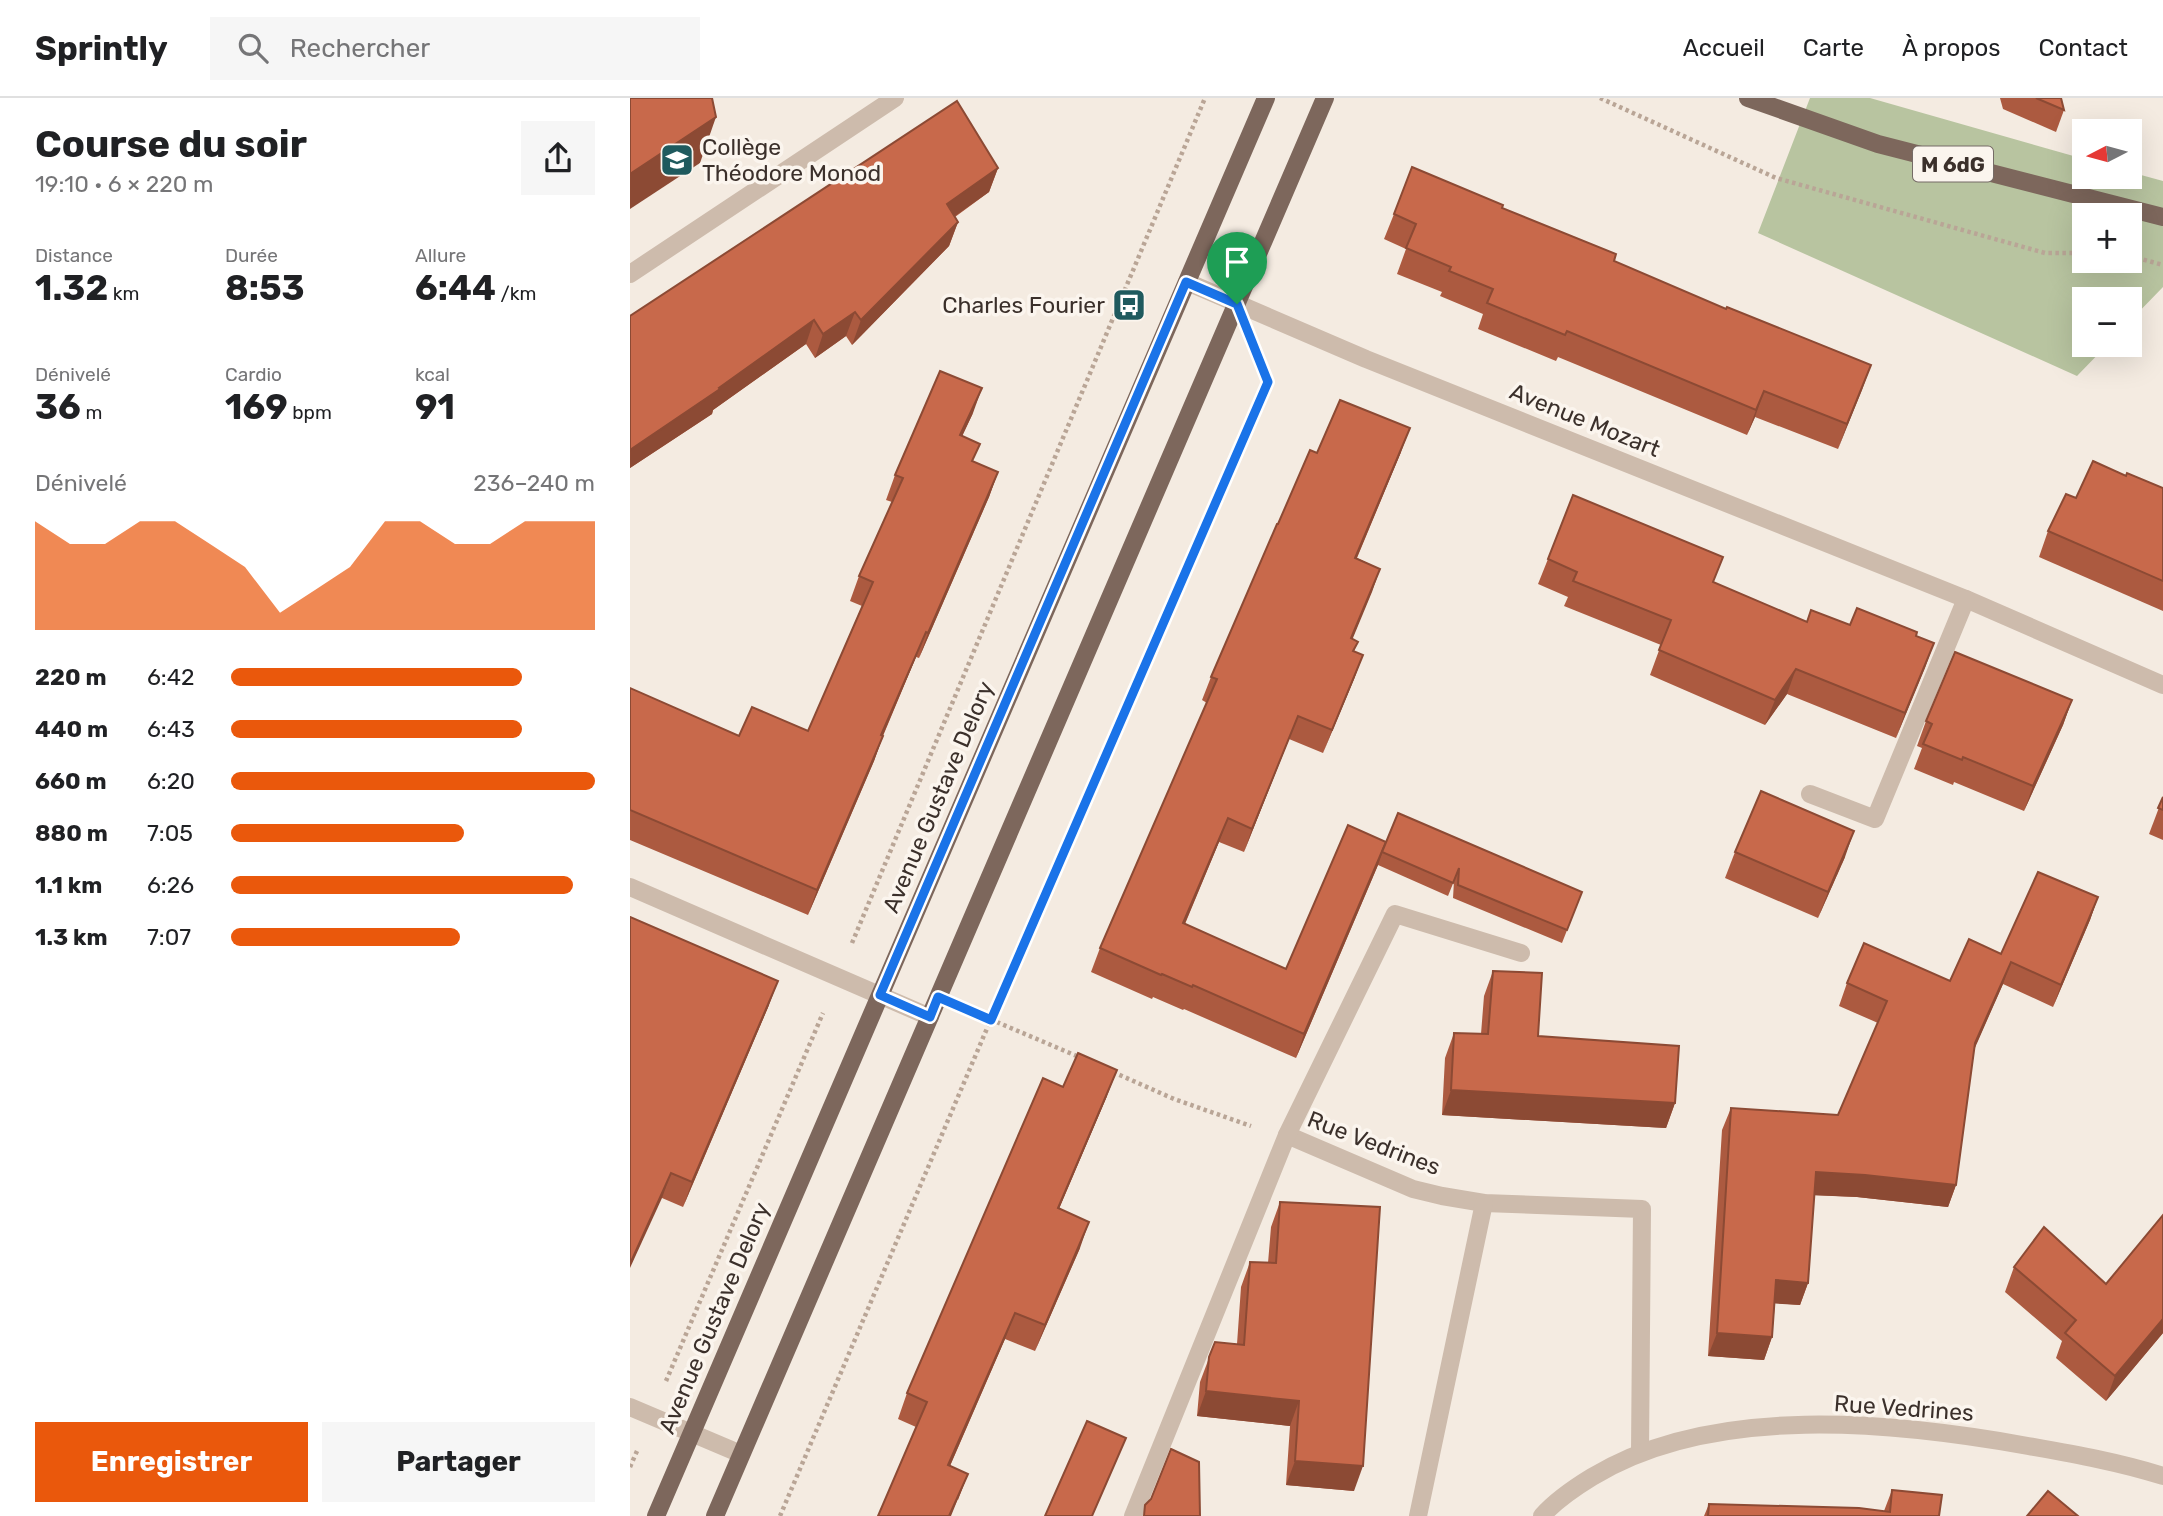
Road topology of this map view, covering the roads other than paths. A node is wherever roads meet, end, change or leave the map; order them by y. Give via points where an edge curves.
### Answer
1 (895, 98) edge
2 (1266, 98) edge
3 (1325, 98) edge
4 (1748, 98) edge
5 (2163, 217) edge
6 (630, 274) edge
7 (1186, 282) junction
8 (1237, 304) junction
9 (1966, 599) junction
10 (2163, 685) edge
11 (1810, 794) dead end
12 (630, 887) edge
13 (1521, 953) dead end
14 (880, 995) junction
15 (930, 1017) junction
16 (1287, 1135) junction
17 (1484, 1203) junction
18 (630, 1407) edge
19 (692, 1433) junction
20 (1640, 1452) junction
21 (741, 1454) junction
22 (2163, 1476) edge
23 (656, 1516) edge
24 (715, 1516) edge
25 (1133, 1516) edge
26 (1418, 1516) edge
27 (1542, 1516) edge

1 - 6 street
2 - 7 main road, Avenue Gustave Delory
3 - 8 main road
4 - 5 main road, M 6dG via 1878,144
7 - 8 street, Avenue Mozart
7 - 14 main road, Avenue Gustave Delory
8 - 9 street, Avenue Mozart
8 - 15 main road
9 - 10 street, Avenue Mozart
9 - 11 street via 1875,819
12 - 14 street
13 - 16 street via 1395,914
14 - 15 street
14 - 19 main road, Avenue Gustave Delory
15 - 21 main road
16 - 17 street, Rue Vedrines via 1413,1189
16 - 25 street
17 - 20 street, Rue Vedrines via 1642,1209
17 - 26 street
18 - 19 street
19 - 21 street
19 - 23 main road, Avenue Gustave Delory
20 - 22 street, Rue Vedrines via 1702,1434 1746,1429 1893,1427 2040,1448
20 - 27 street, Rue Vedrines via 1574,1489
21 - 24 main road

